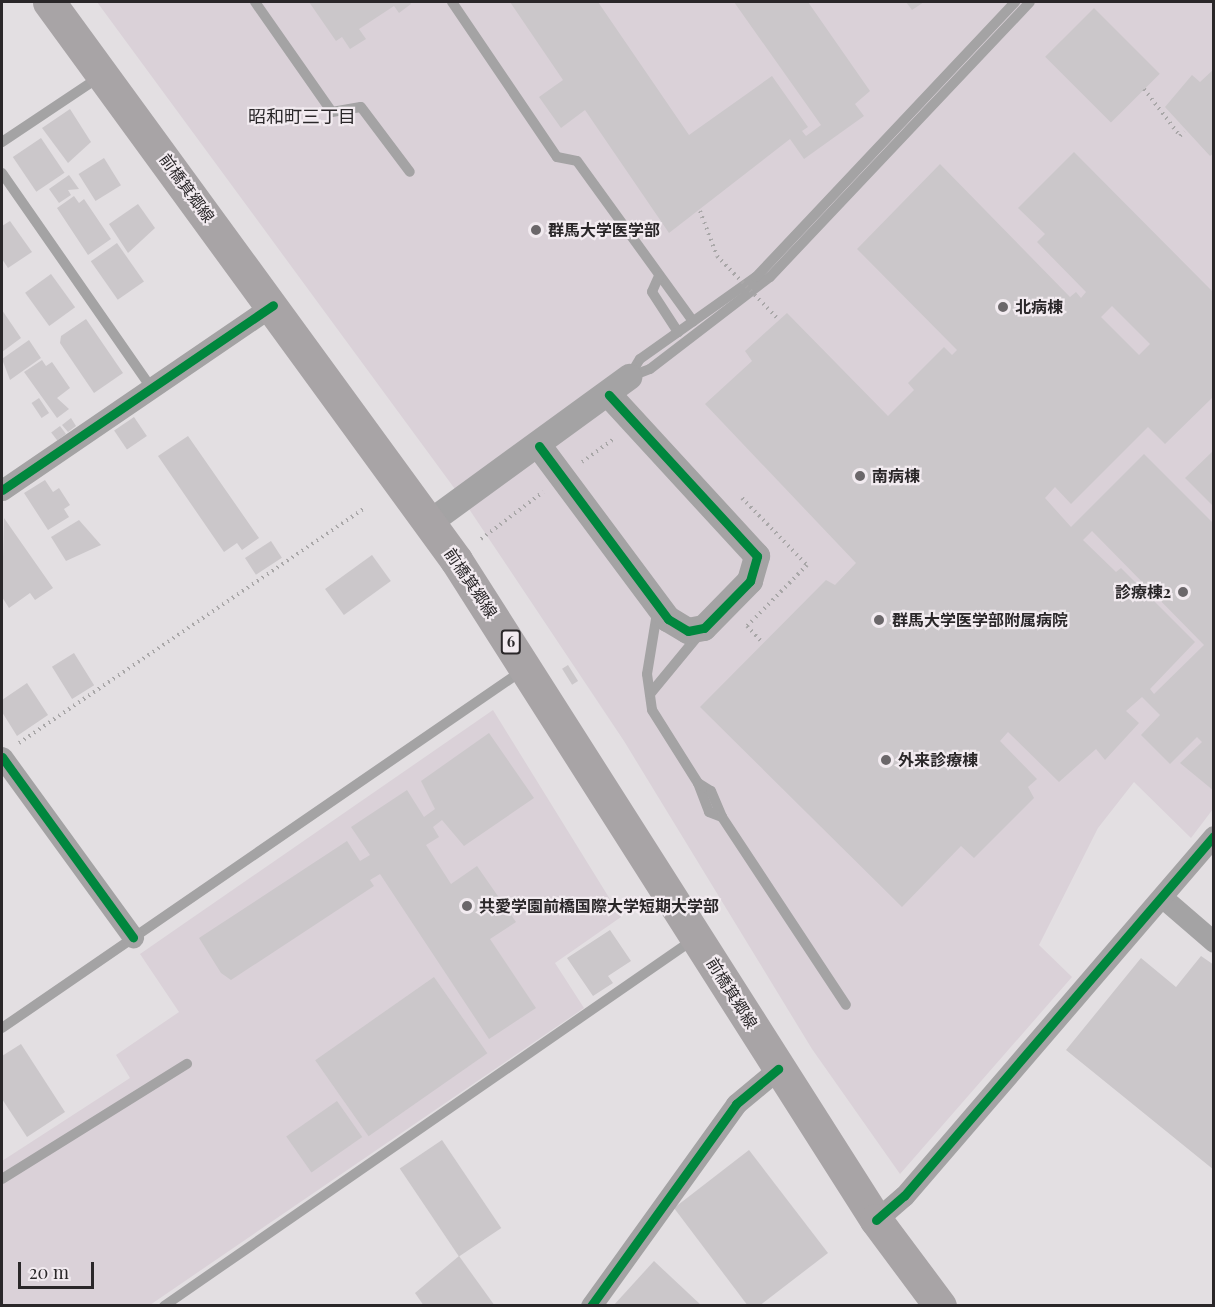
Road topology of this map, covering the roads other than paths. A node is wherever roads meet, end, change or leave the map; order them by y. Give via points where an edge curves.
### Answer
1 (49, 2) edge
2 (255, 2) edge
3 (452, 2) edge
4 (1015, 2) edge
5 (1030, 2) edge
6 (104, 74) junction
7 (2, 142) edge
8 (2, 172) edge
9 (410, 172) dead end
10 (659, 276) junction
11 (273, 305) junction
12 (693, 321) junction
13 (678, 332) junction
14 (629, 377) junction
15 (151, 387) junction
16 (609, 395) junction
17 (539, 446) junction
18 (2, 490) edge
19 (429, 523) junction
20 (656, 605) junction
21 (704, 628) junction
22 (528, 667) junction
23 (650, 694) junction
24 (6, 752) edge
25 (1214, 836) edge
26 (1163, 898) junction
27 (133, 937) junction
28 (697, 937) junction
29 (1214, 942) edge
30 (846, 1005) dead end
31 (2, 1028) edge
32 (187, 1064) dead end
33 (778, 1069) junction
34 (2, 1179) edge
35 (876, 1220) junction
36 (164, 1305) edge
37 (591, 1305) edge
38 (940, 1305) edge

1 - 6 main road, 前橋箕郷線 / 6
2 - 9 lane via 332,112 361,107
3 - 10 lane via 557,158 577,161
4 - 12 lane via 756,277
5 - 14 lane via 770,277 650,369
6 - 7 lane
6 - 11 main road, 前橋箕郷線 / 6
8 - 15 lane
10 - 12 lane via 667,278
10 - 13 lane via 652,292
11 - 15 street
11 - 19 main road, 前橋箕郷線 / 6
12 - 13 lane
13 - 14 lane via 640,359
14 - 16 street
15 - 18 street
16 - 17 street
16 - 21 street via 756,556 750,581
17 - 19 street
17 - 20 street
19 - 22 main road, 前橋箕郷線 / 6
20 - 21 street via 676,626
20 - 23 lane via 647,674
21 - 23 lane
22 - 27 lane
22 - 28 main road, 前橋箕郷線 / 6
23 - 30 lane via 652,710 698,783 711,791 722,817
24 - 27 street
25 - 26 street
26 - 29 street
26 - 35 street via 904,1196
27 - 31 lane
28 - 33 main road, 前橋箕郷線 / 6
28 - 36 lane
32 - 34 lane
33 - 35 main road, 前橋箕郷線 / 6
33 - 37 street via 735,1104
35 - 38 main road, 前橋箕郷線 / 6

